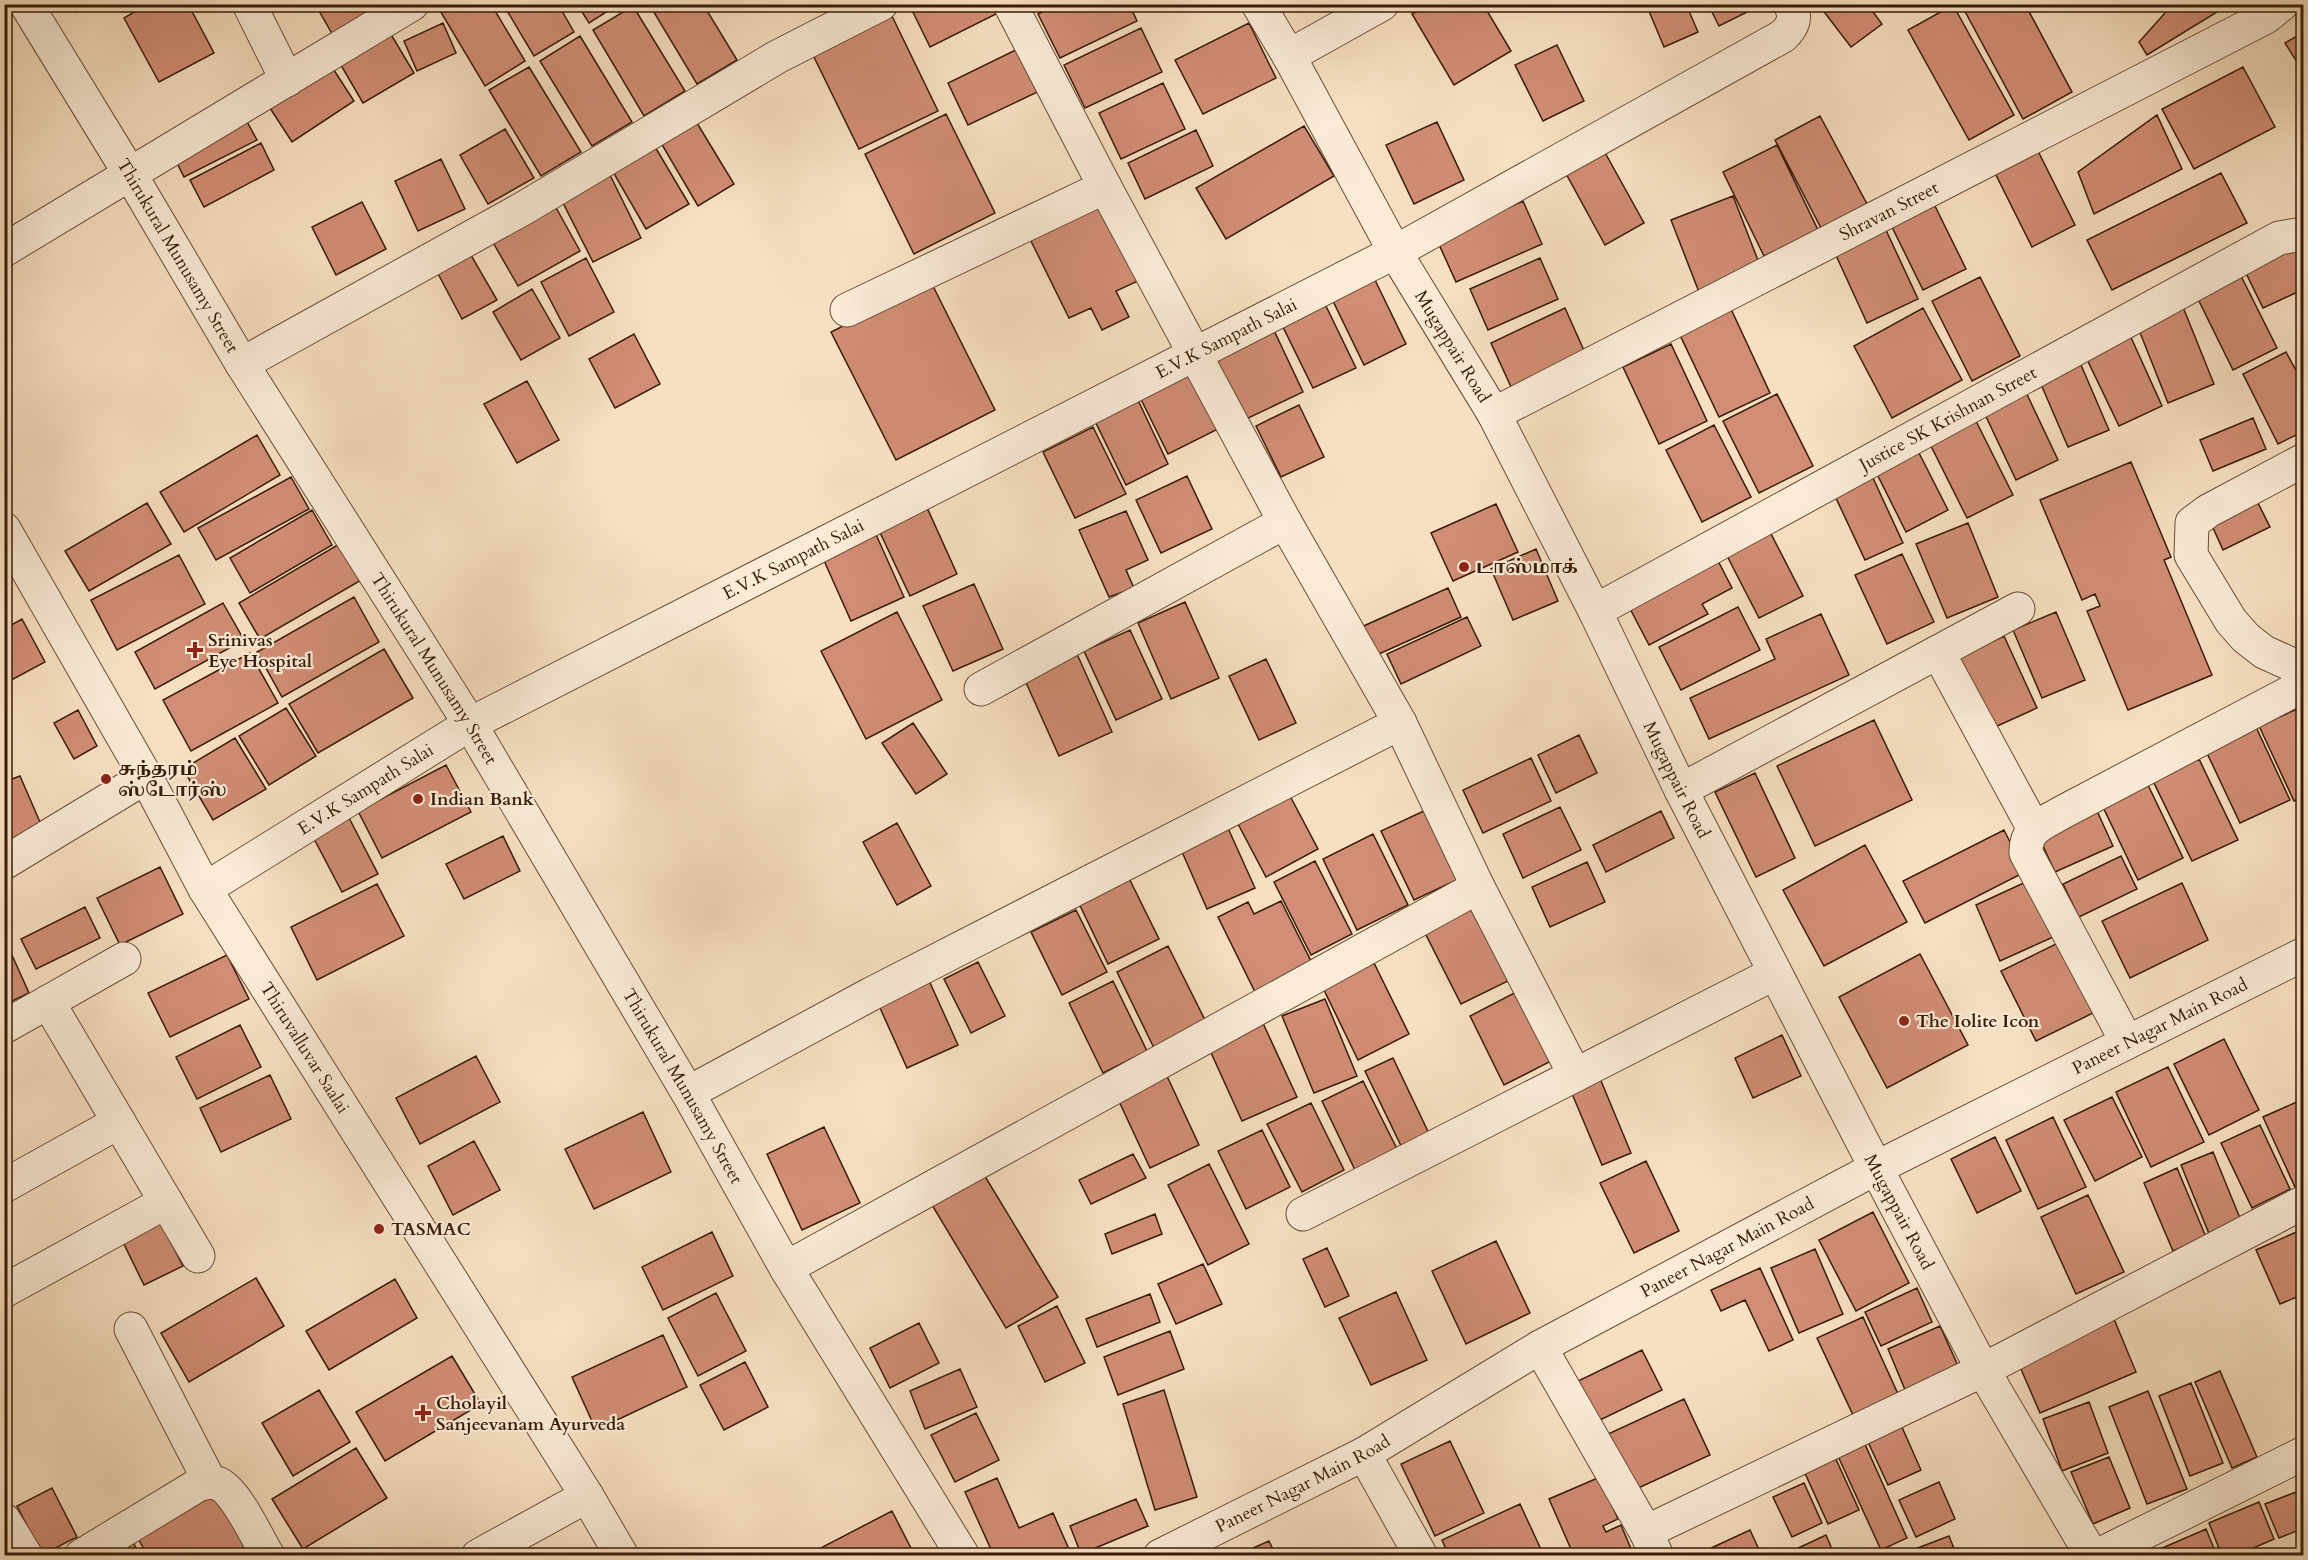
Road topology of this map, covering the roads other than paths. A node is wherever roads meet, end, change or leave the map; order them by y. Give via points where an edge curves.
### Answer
1 (26, 4) edge
2 (249, 4) edge
3 (412, 4) edge
4 (881, 4) edge
5 (1010, 4) edge
6 (1258, 4) edge
7 (1382, 4) edge
8 (1790, 4) edge
9 (2282, 4) edge
10 (1289, 56) junction
11 (287, 80) junction
12 (130, 174) junction
13 (1105, 187) junction
14 (2304, 237) edge
15 (4, 250) edge
16 (1395, 252) junction
17 (847, 310) dead end
18 (1196, 352) junction
19 (242, 364) junction
20 (1494, 414) junction
21 (2304, 460) edge
22 (1286, 522) junction
23 (4, 529) edge
24 (2018, 609) dead end
25 (1595, 610) junction
26 (1938, 652) junction
27 (2304, 670) edge
28 (2304, 685) edge
29 (981, 689) dead end
30 (1400, 723) junction
31 (470, 724) junction
32 (146, 777) junction
33 (1682, 790) junction
34 (2034, 829) junction
35 (4, 863) edge
36 (1478, 887) junction
37 (204, 889) junction
38 (2304, 954) edge
39 (124, 959) dead end
40 (1775, 973) junction
41 (48, 1002) junction
42 (4, 1027) edge
43 (2127, 1042) junction
44 (1575, 1074) junction
45 (688, 1093) junction
46 (119, 1122) junction
47 (1876, 1168) junction
48 (4, 1186) edge
49 (166, 1202) junction
50 (2304, 1202) edge
51 (1303, 1214) dead end
52 (198, 1256) dead end
53 (786, 1268) junction
54 (4, 1291) edge
55 (131, 1329) dead end
56 (1540, 1347) junction
57 (1983, 1370) junction
58 (2304, 1453) edge
59 (1364, 1454) junction
60 (210, 1482) junction
61 (587, 1496) junction
62 (4, 1520) edge
63 (1652, 1544) edge
64 (26, 1556) edge
65 (81, 1556) edge
66 (268, 1556) edge
67 (478, 1556) edge
68 (622, 1556) edge
69 (963, 1556) edge
70 (1160, 1556) edge
71 (1421, 1556) edge
72 (2092, 1556) edge
73 (2097, 1556) edge

1 - 12 street, Thirukural Munusamy Street
2 - 11 street
3 - 11 street
4 - 19 street via 777,57 524,208
5 - 13 street
6 - 10 street, Mugappair Road
7 - 10 street
8 - 16 street, E.V.K Sampath Salai via 1794,17 1783,36
9 - 20 street, Shravan Street via 2255,22
10 - 16 street, Mugappair Road
11 - 12 street
12 - 15 street
12 - 19 street, Thirukural Munusamy Street
13 - 17 street
13 - 18 street
14 - 25 street, Justice SK Krishnan Street via 2279,238
16 - 18 street, E.V.K Sampath Salai
16 - 20 street, Mugappair Road
18 - 22 street
18 - 31 street, E.V.K Sampath Salai
19 - 31 street, Thirukural Munusamy Street
20 - 25 street, Mugappair Road
21 - 27 street via 2208,511 2192,523 2190,537 2191,555 2231,621 2264,652
22 - 29 street
22 - 30 street
23 - 32 street, Thiruvalluvar Saalai
24 - 26 street
25 - 33 street, Mugappair Road
26 - 33 street
26 - 34 street
28 - 34 street
30 - 36 street
30 - 45 street via 871,994
31 - 37 street, E.V.K Sampath Salai
31 - 45 street, Thirukural Munusamy Street
32 - 35 street
32 - 37 street, Thiruvalluvar Saalai
33 - 40 street, Mugappair Road
34 - 43 street via 2027,837 2026,853
36 - 44 street
36 - 53 street
37 - 61 street, Thiruvalluvar Saalai
38 - 43 street, Paneer Nagar Main Road
39 - 41 street
40 - 44 street
40 - 47 street, Mugappair Road
41 - 42 street
41 - 46 street
43 - 47 street, Paneer Nagar Main Road
44 - 51 street
45 - 53 street, Thirukural Munusamy Street
46 - 48 street
46 - 49 street
47 - 56 street, Paneer Nagar Main Road
47 - 57 street, Mugappair Road
49 - 52 street
49 - 54 street
50 - 57 street
53 - 69 street, Thirukural Munusamy Street
55 - 60 street
56 - 59 street, Paneer Nagar Main Road
56 - 63 street
57 - 63 street
57 - 72 street, Mugappair Road
58 - 73 street
59 - 70 street, Paneer Nagar Main Road
59 - 71 street
60 - 65 street via 198,1485
60 - 66 street via 232,1496
61 - 67 street
61 - 68 street, Thiruvalluvar Saalai
62 - 64 street

